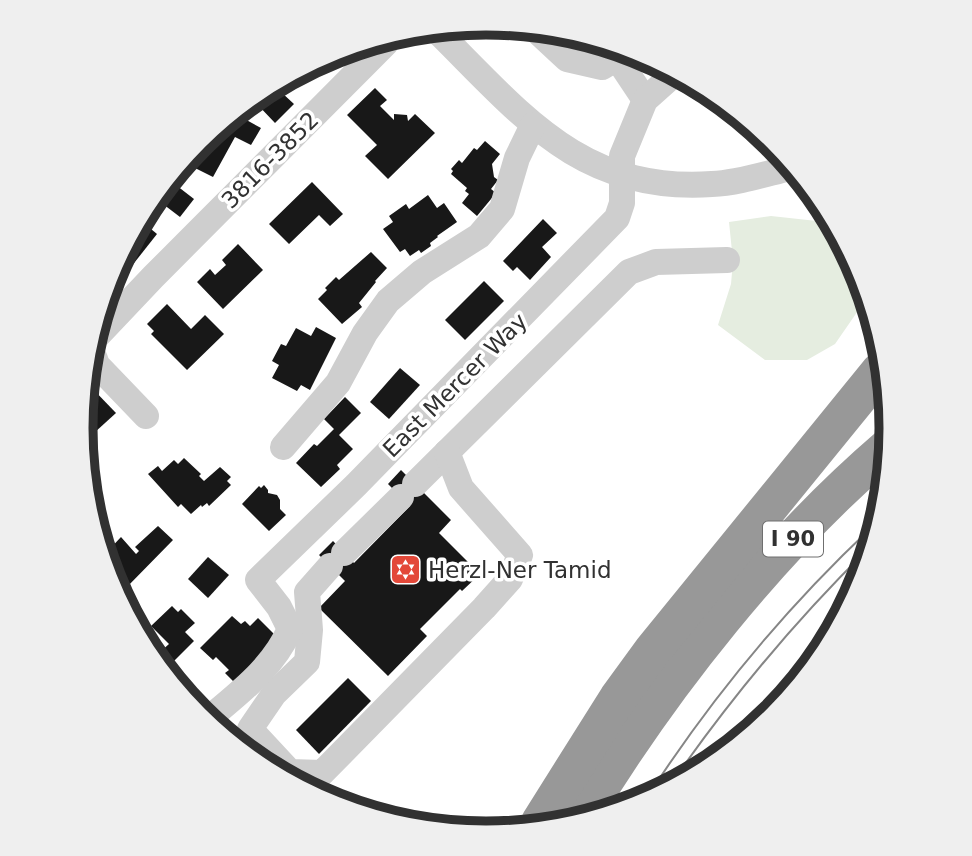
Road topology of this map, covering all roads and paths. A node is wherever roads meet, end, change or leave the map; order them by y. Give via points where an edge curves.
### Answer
1 (443, 37) edge
2 (554, 41) edge
3 (380, 49) edge
4 (570, 50) edge
5 (615, 57) edge
6 (622, 60) edge
7 (667, 80) edge
8 (645, 100) junction
9 (533, 125) junction
10 (782, 170) edge
11 (622, 174) junction
12 (727, 260) dead end
13 (106, 327) edge
14 (98, 366) edge
15 (876, 377) edge
16 (146, 416) dead end
17 (283, 447) dead end
18 (447, 452) junction
19 (878, 457) edge
20 (693, 627) junction
21 (216, 713) edge
22 (283, 764) edge
23 (297, 772) edge
24 (588, 808) edge
25 (543, 817) edge

1 - 9 street
2 - 4 street
3 - 13 street, 3816-3852
4 - 5 street via 602,68
6 - 8 street
7 - 8 street
8 - 11 street, East Mercer Way via 622,156
9 - 11 street via 577,157
9 - 17 street via 517,158 502,209 479,236 422,272 388,301 338,383
10 - 11 street via 714,184 663,184
11 - 21 street, East Mercer Way via 622,203 617,218 603,234 258,580 290,629 282,648 254,680
12 - 18 street via 656,262 629,272
14 - 16 street
15 - 20 highway
18 - 22 street via 307,592 307,662 274,694 250,729
18 - 23 street via 461,488 520,555 510,579 322,773
19 - 20 highway, I 90 via 786,547
20 - 24 highway, I 90 via 642,724
20 - 25 highway via 618,698

